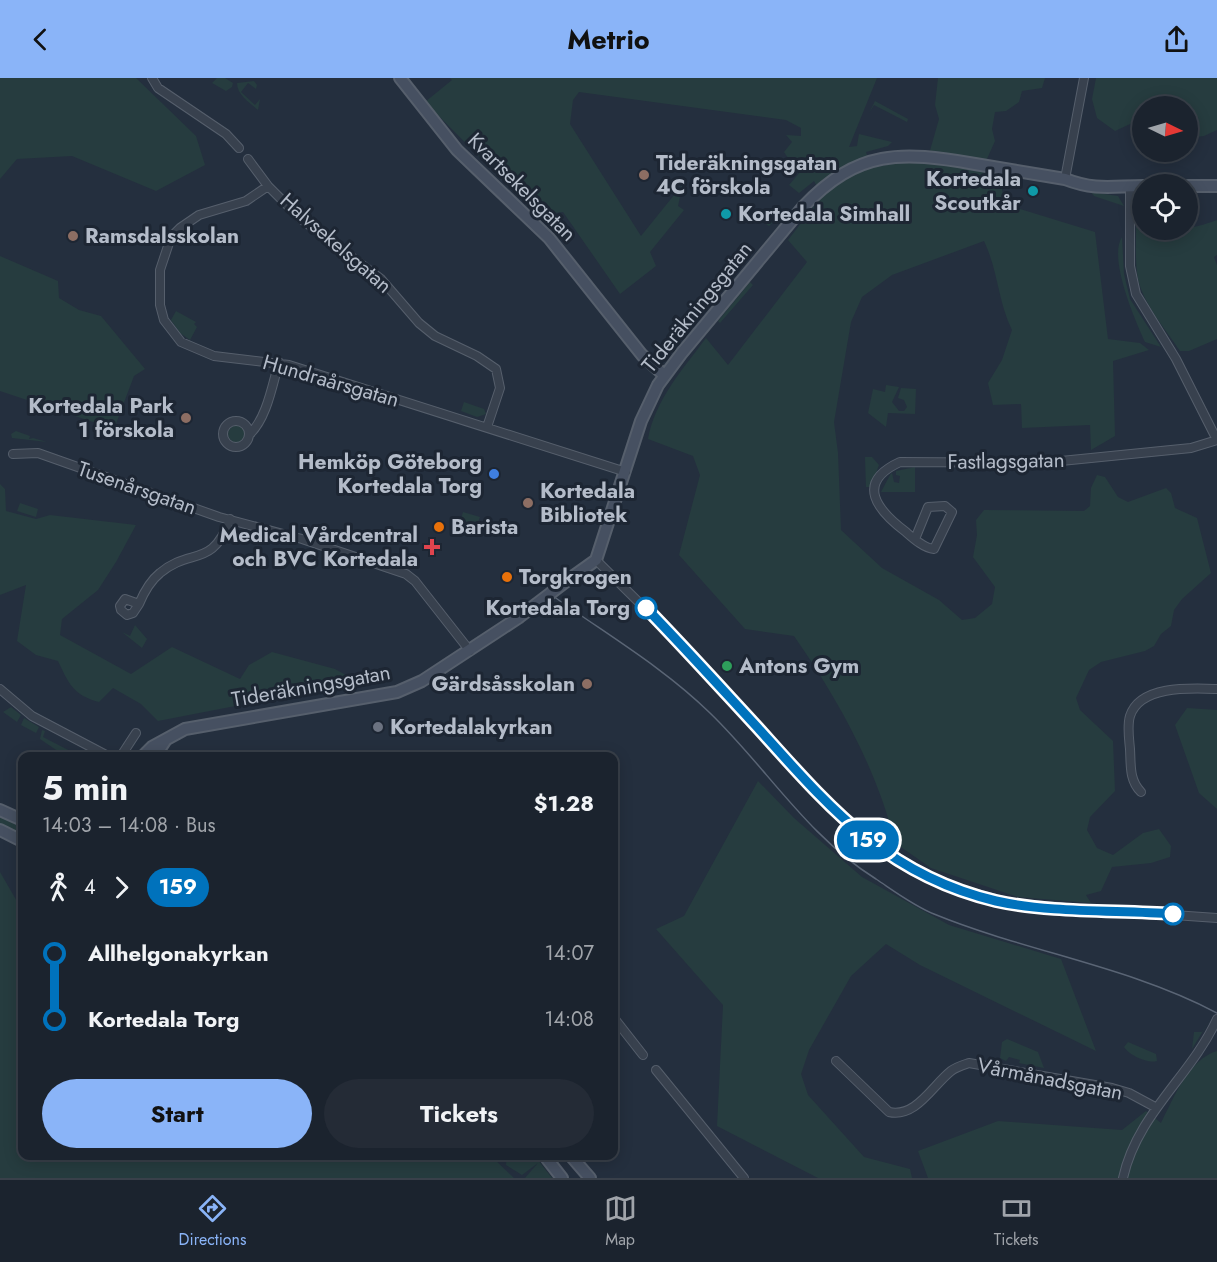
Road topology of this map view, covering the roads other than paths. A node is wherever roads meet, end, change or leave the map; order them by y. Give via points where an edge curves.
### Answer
1 (152, 78) edge
2 (400, 78) edge
3 (1084, 78) edge
4 (239, 148) dead end
5 (248, 159) dead end
6 (1065, 179) junction
7 (267, 186) junction
8 (1130, 186) joint
9 (1198, 186) edge
10 (1217, 186) edge
11 (279, 362) junction
12 (664, 375) junction
13 (487, 427) junction
14 (249, 435) dead end
15 (1217, 440) edge
16 (13, 454) dead end
17 (626, 472) junction
18 (230, 519) junction
19 (915, 539) junction
20 (596, 560) junction
21 (139, 604) dead end
22 (470, 651) junction
23 (1217, 689) edge
24 (0, 690) edge
25 (136, 733) dead end
26 (165, 740) junction
27 (100, 752) edge
28 (124, 752) edge
29 (148, 752) edge
30 (158, 752) edge
31 (1141, 792) dead end
32 (0, 810) edge
33 (18, 818) edge
34 (0, 830) edge
35 (18, 839) edge
36 (1217, 918) edge
37 (1217, 1020) edge
38 (618, 1023) edge
39 (643, 1055) dead end
40 (836, 1061) dead end
41 (656, 1070) dead end
42 (1155, 1107) junction
43 (548, 1160) edge
44 (574, 1160) edge
45 (562, 1178) edge
46 (590, 1178) edge
47 (744, 1178) edge
48 (1123, 1178) edge

1 - 4 street via 158,88 226,134
2 - 12 street, Kvartsekelsgatan via 457,150 549,238 642,354
3 - 6 street
5 - 7 street, Halvsekelsgatan
6 - 8 street, Tideräkningsgatan via 1090,186
6 - 12 street, Tideräkningsgatan via 920,154 883,158 852,169 826,184 803,207
7 - 11 street, Hundraårsgatan via 246,201 199,215 180,228 165,251 159,295 164,320 190,348 214,356
7 - 13 street, Halvsekelsgatan via 310,226 381,279 424,327 496,369 500,388
8 - 15 street via 1130,266 1136,294 1176,359
9 - 10 street
11 - 13 street, Hundraårsgatan
11 - 14 street via 269,397
12 - 17 street, Tideräkningsgatan via 644,413
13 - 17 street, Hundraårsgatan
15 - 19 street, Fastlagsgatan via 1191,448 1041,463 900,462 881,476 875,502 886,517
16 - 18 street, Tusenårsgatan via 38,453
17 - 20 street, Tideräkningsgatan
18 - 21 street via 216,548 159,573
18 - 22 street, Tusenårsgatan via 406,574
19 - 19 street, Fastlagsgatan via 928,507 950,508 952,515 936,548 928,548
20 - 22 street, Tideräkningsgatan, bridge
20 - 36 street via 659,622 831,809 872,844 915,871 958,889 1015,904
22 - 26 street, Tideräkningsgatan via 397,692 196,726
23 - 31 street via 1160,692 1136,705 1128,722 1131,775
24 - 27 street via 32,716
25 - 28 street
26 - 29 street, Tideräkningsgatan
26 - 30 street
32 - 33 street
34 - 35 street
37 - 42 street via 1199,1052
38 - 39 street
40 - 42 street, Vårmånadsgatan via 889,1112 900,1114 910,1110 952,1069 969,1063 1112,1088
41 - 47 street
42 - 48 street via 1131,1152
43 - 45 street
44 - 46 street

